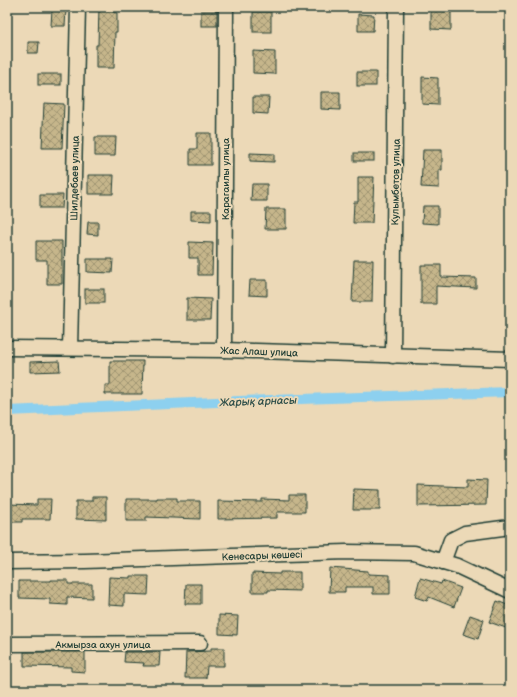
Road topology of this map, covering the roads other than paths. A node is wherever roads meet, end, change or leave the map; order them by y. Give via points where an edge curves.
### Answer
1 (78, 7) edge
2 (226, 7) edge
3 (396, 7) edge
4 (7, 348) edge
5 (70, 348) junction
6 (224, 350) junction
7 (393, 356) junction
8 (510, 359) edge
9 (510, 527) edge
10 (7, 562) edge
11 (443, 562) junction
12 (510, 591) edge
13 (7, 644) edge
14 (200, 644) dead end

1 - 5 street, Шилдебаев улица
2 - 6 street, Карагаилы улица
3 - 7 street, Кулымбетов улица
4 - 5 street, Жас Алаш улица
5 - 6 street, Жас Алаш улица
6 - 7 street, Жас Алаш улица
7 - 8 street, Жас Алаш улица
9 - 11 street via 465,533 451,540
10 - 11 street, Кенесары көшесі via 346,552 414,553
11 - 12 street, Кенесары көшесі
13 - 14 street, Акмырза ахун улица

